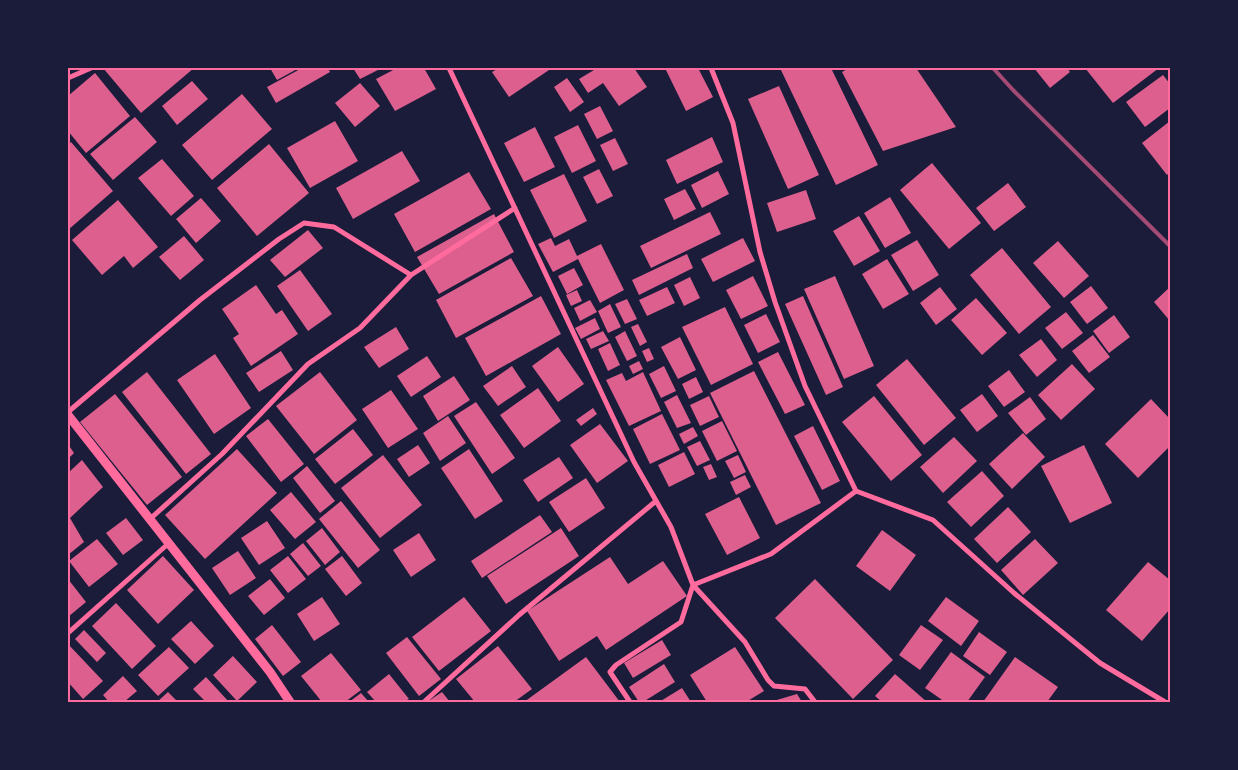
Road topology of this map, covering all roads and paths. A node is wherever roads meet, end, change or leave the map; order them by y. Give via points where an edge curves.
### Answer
1 (91, 68) edge
2 (449, 68) edge
3 (711, 68) edge
4 (68, 78) edge
5 (515, 208) junction
6 (411, 275) junction
7 (68, 414) edge
8 (856, 491) junction
9 (656, 501) junction
10 (150, 519) junction
11 (169, 543) junction
12 (693, 585) junction
13 (68, 633) edge
14 (290, 702) edge
15 (424, 702) edge
16 (630, 702) edge
17 (815, 702) edge
18 (1165, 702) edge

1 - 4 street
2 - 5 street
3 - 8 street via 733,123 760,252 775,302 805,386
5 - 6 street
5 - 9 street via 634,462
6 - 7 street via 334,227 304,223 200,300
6 - 10 street via 360,328 308,364 222,454
7 - 10 street
8 - 12 street via 771,554
8 - 18 street via 933,520 1014,593 1100,663
9 - 12 street via 671,527
9 - 15 street via 519,616
10 - 11 street
11 - 13 street
11 - 14 street
12 - 16 street via 681,622 610,672
12 - 17 street via 745,642 768,680 779,688 805,689

